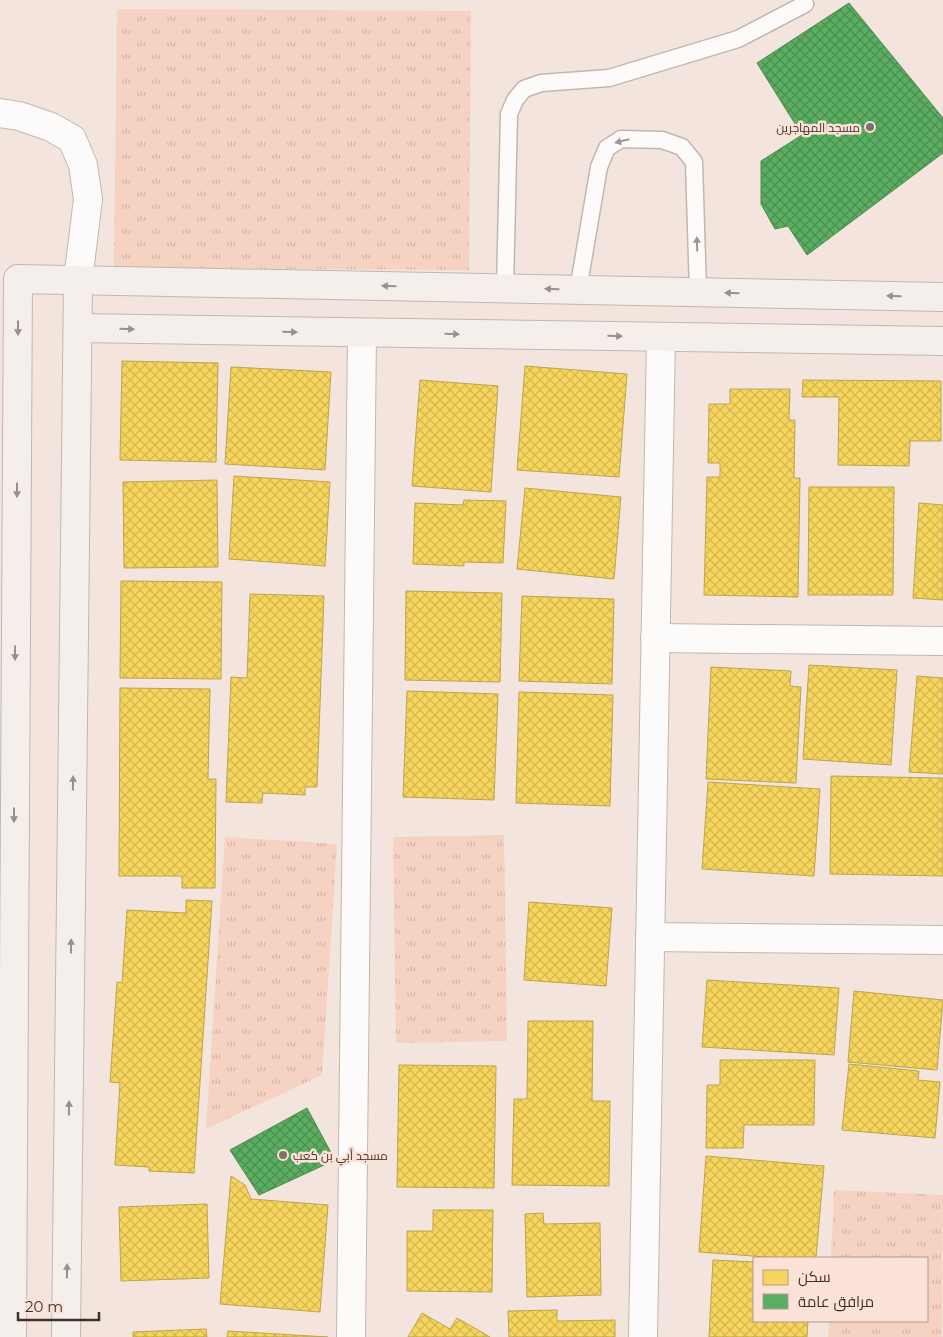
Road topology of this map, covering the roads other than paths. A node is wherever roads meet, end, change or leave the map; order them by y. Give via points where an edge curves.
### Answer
1 (805, 4) dead end
2 (0, 114) edge
3 (78, 280) junction
4 (505, 288) junction
5 (578, 290) junction
6 (698, 292) junction
7 (943, 297) edge
8 (78, 328) junction
9 (362, 333) junction
10 (661, 337) junction
11 (943, 341) edge
12 (655, 638) junction
13 (943, 642) edge
14 (650, 937) junction
15 (943, 940) edge
16 (7, 989) edge
17 (6, 1297) edge
18 (12, 1337) edge
19 (66, 1337) edge
20 (351, 1337) edge
21 (643, 1337) edge

1 - 4 lane via 738,39 609,78 542,83 524,89 509,114
2 - 3 street via 19,116 51,127 72,139 83,165 88,199
4 -> 3 street
3 - 8 street
3 -> 16 street via 18,279
5 -> 4 street
5 - 6 street
6 -> 5 lane via 694,162 682,147 662,140 621,139 607,148 599,167
7 -> 6 street
8 -> 9 street
19 -> 8 street
9 -> 10 street
9 - 20 street
10 - 11 street
10 - 12 street
12 - 13 street
12 - 14 street
14 - 15 street
14 - 21 street
16 - 17 street
17 - 18 street

